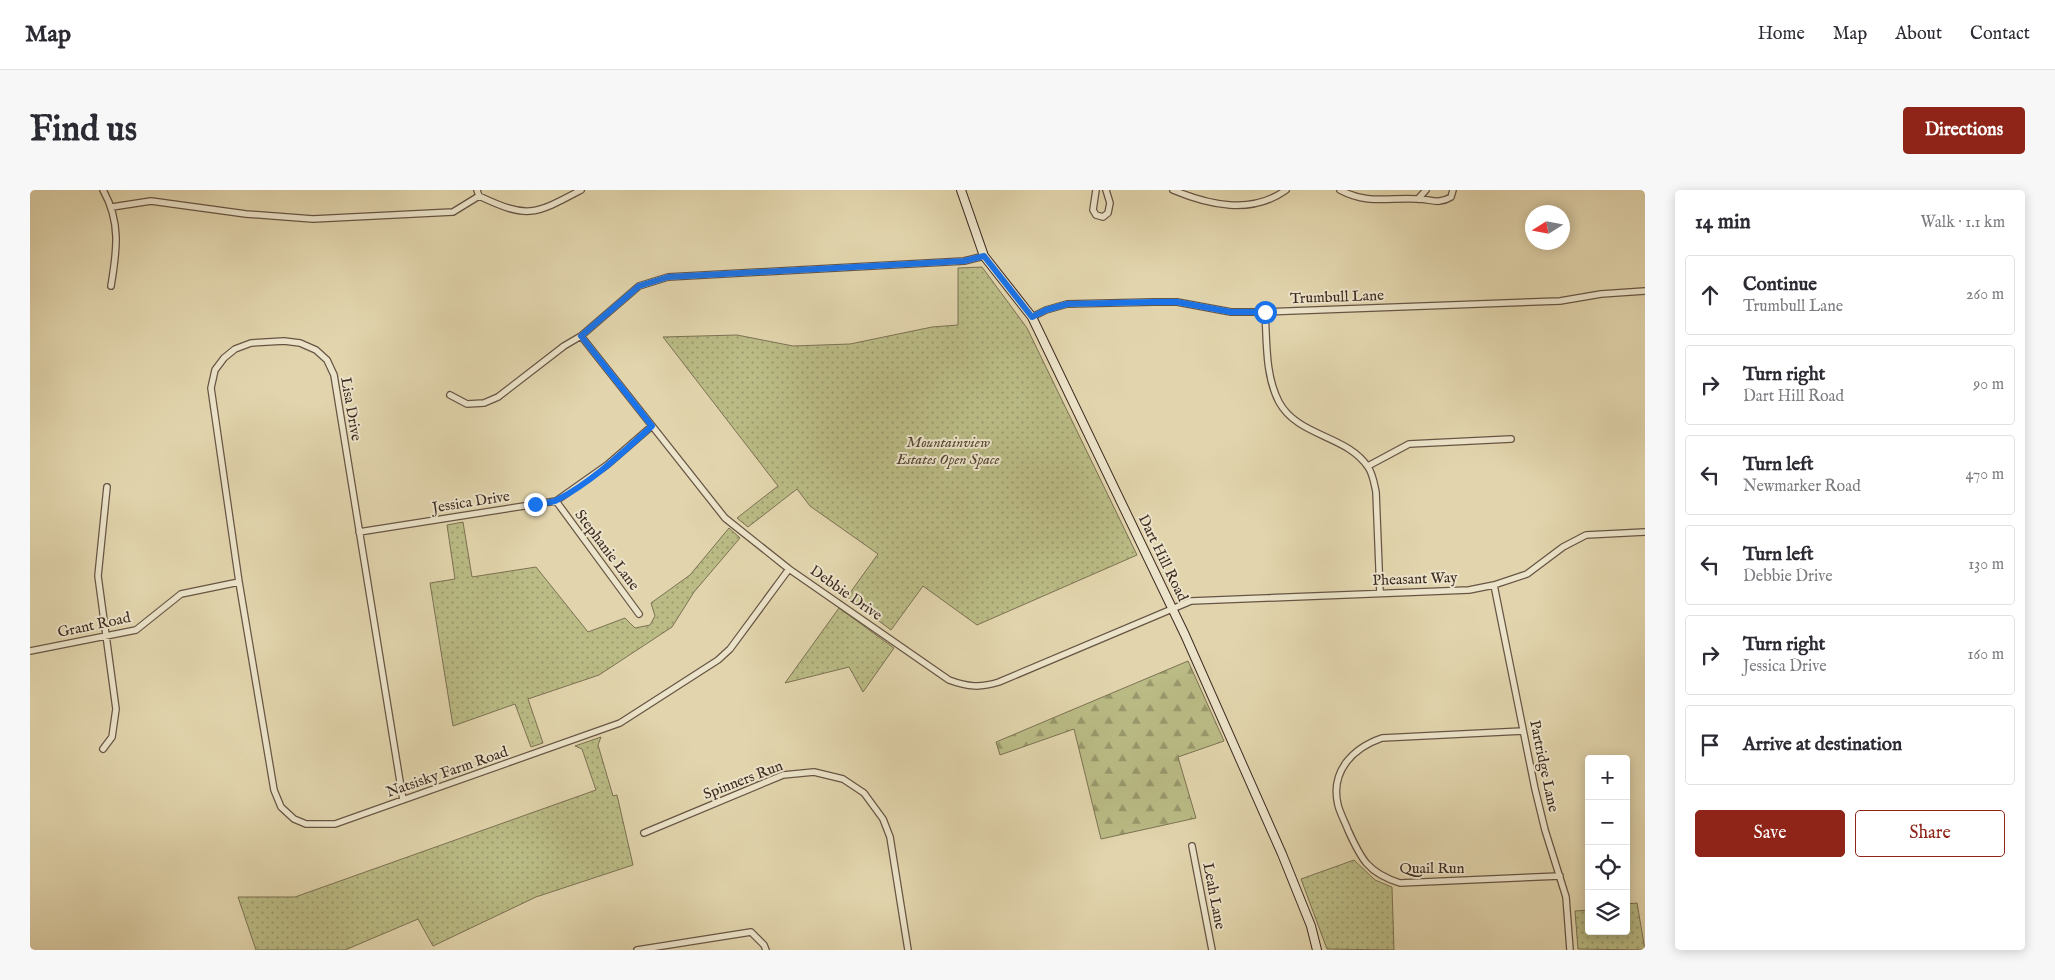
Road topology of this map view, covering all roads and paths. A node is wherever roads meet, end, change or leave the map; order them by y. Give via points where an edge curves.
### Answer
1 (103, 190) edge
2 (581, 190) edge
3 (961, 190) edge
4 (1096, 190) edge
5 (1106, 190) edge
6 (1173, 190) edge
7 (1286, 190) edge
8 (1340, 190) edge
9 (1426, 190) edge
10 (1453, 190) edge
11 (478, 193) edge
12 (1418, 199) junction
13 (112, 207) junction
14 (984, 256) junction
15 (111, 286) dead end
16 (1645, 291) edge
17 (1265, 312) junction
18 (1032, 317) junction
19 (581, 336) junction
20 (450, 395) dead end
21 (652, 426) junction
22 (1511, 439) dead end
23 (1368, 466) junction
24 (107, 487) dead end
25 (556, 501) junction
26 (359, 532) junction
27 (1645, 532) edge
28 (789, 569) junction
29 (240, 582) junction
30 (1494, 585) junction
31 (1380, 594) junction
32 (1172, 608) junction
33 (639, 614) dead end
34 (105, 637) junction
35 (30, 651) edge
36 (1523, 731) junction
37 (103, 749) dead end
38 (403, 800) junction
39 (644, 833) dead end
40 (1192, 846) dead end
41 (1560, 876) junction
42 (637, 950) edge
43 (766, 950) edge
44 (908, 950) edge
45 (1212, 950) edge
46 (1317, 950) edge
47 (1570, 950) edge

1 - 13 street
2 - 11 street via 545,209 520,212 505,208
3 - 14 main road, Dart Hill Road
4 - 5 street via 1093,210 1096,216 1103,217 1108,213 1110,203
6 - 7 street via 1219,205 1240,206 1258,203
8 - 12 street via 1366,199
9 - 12 street
10 - 12 street via 1444,202
11 - 13 street via 453,212 313,219 151,201
13 - 15 street via 116,260
14 - 18 main road, Dart Hill Road
14 - 19 street via 964,261 668,277 639,286
16 - 17 street, Trumbull Lane via 1601,294 1560,302
17 - 18 street, Trumbull Lane via 1231,312 1177,302 1154,302 1067,304
17 - 23 street via 1269,373 1280,404 1299,424 1355,454
18 - 32 main road, Dart Hill Road
19 - 20 street via 498,397 484,403 468,404
19 - 21 street, Debbie Drive
21 - 25 street, Jessica Drive via 607,465
21 - 28 street, Debbie Drive via 725,518
22 - 23 street via 1409,444
23 - 31 street via 1376,492
24 - 34 street via 98,576
25 - 26 street, Jessica Drive
25 - 33 street, Stephanie Lane
26 - 29 street, Lisa Drive via 334,375 327,360 316,350 284,341 251,343 235,349 215,370 211,388
26 - 38 street, Lisa Drive
27 - 30 street, Pheasant Way via 1586,535 1563,547 1527,574
28 - 32 street, Debbie Drive via 949,680 967,687 984,687 999,682
28 - 38 street, Natsisky Farm Road via 730,649 635,715
29 - 34 street, Grant Road via 181,594 136,630
29 - 38 street, Natsisky Farm Road via 274,790 281,807 294,819 320,826 335,824
30 - 31 street, Pheasant Way via 1469,590
30 - 36 street, Partridge Lane
31 - 32 street, Pheasant Way via 1212,598
32 - 46 main road, Dart Hill Road via 1282,854 1311,926
34 - 35 street, Grant Road
34 - 37 street via 116,708 112,737
36 - 41 street, Partridge Lane via 1545,830
36 - 41 street, Quail Run via 1382,738 1367,743 1353,752 1343,768 1337,786 1338,805 1366,864 1382,877 1400,883
39 - 44 street, Spinners Run via 783,776 814,772 843,779 864,792 883,818 890,837
40 - 45 street, Leah Lane
41 - 47 street, Partridge Lane via 1566,897
42 - 43 street via 750,932

